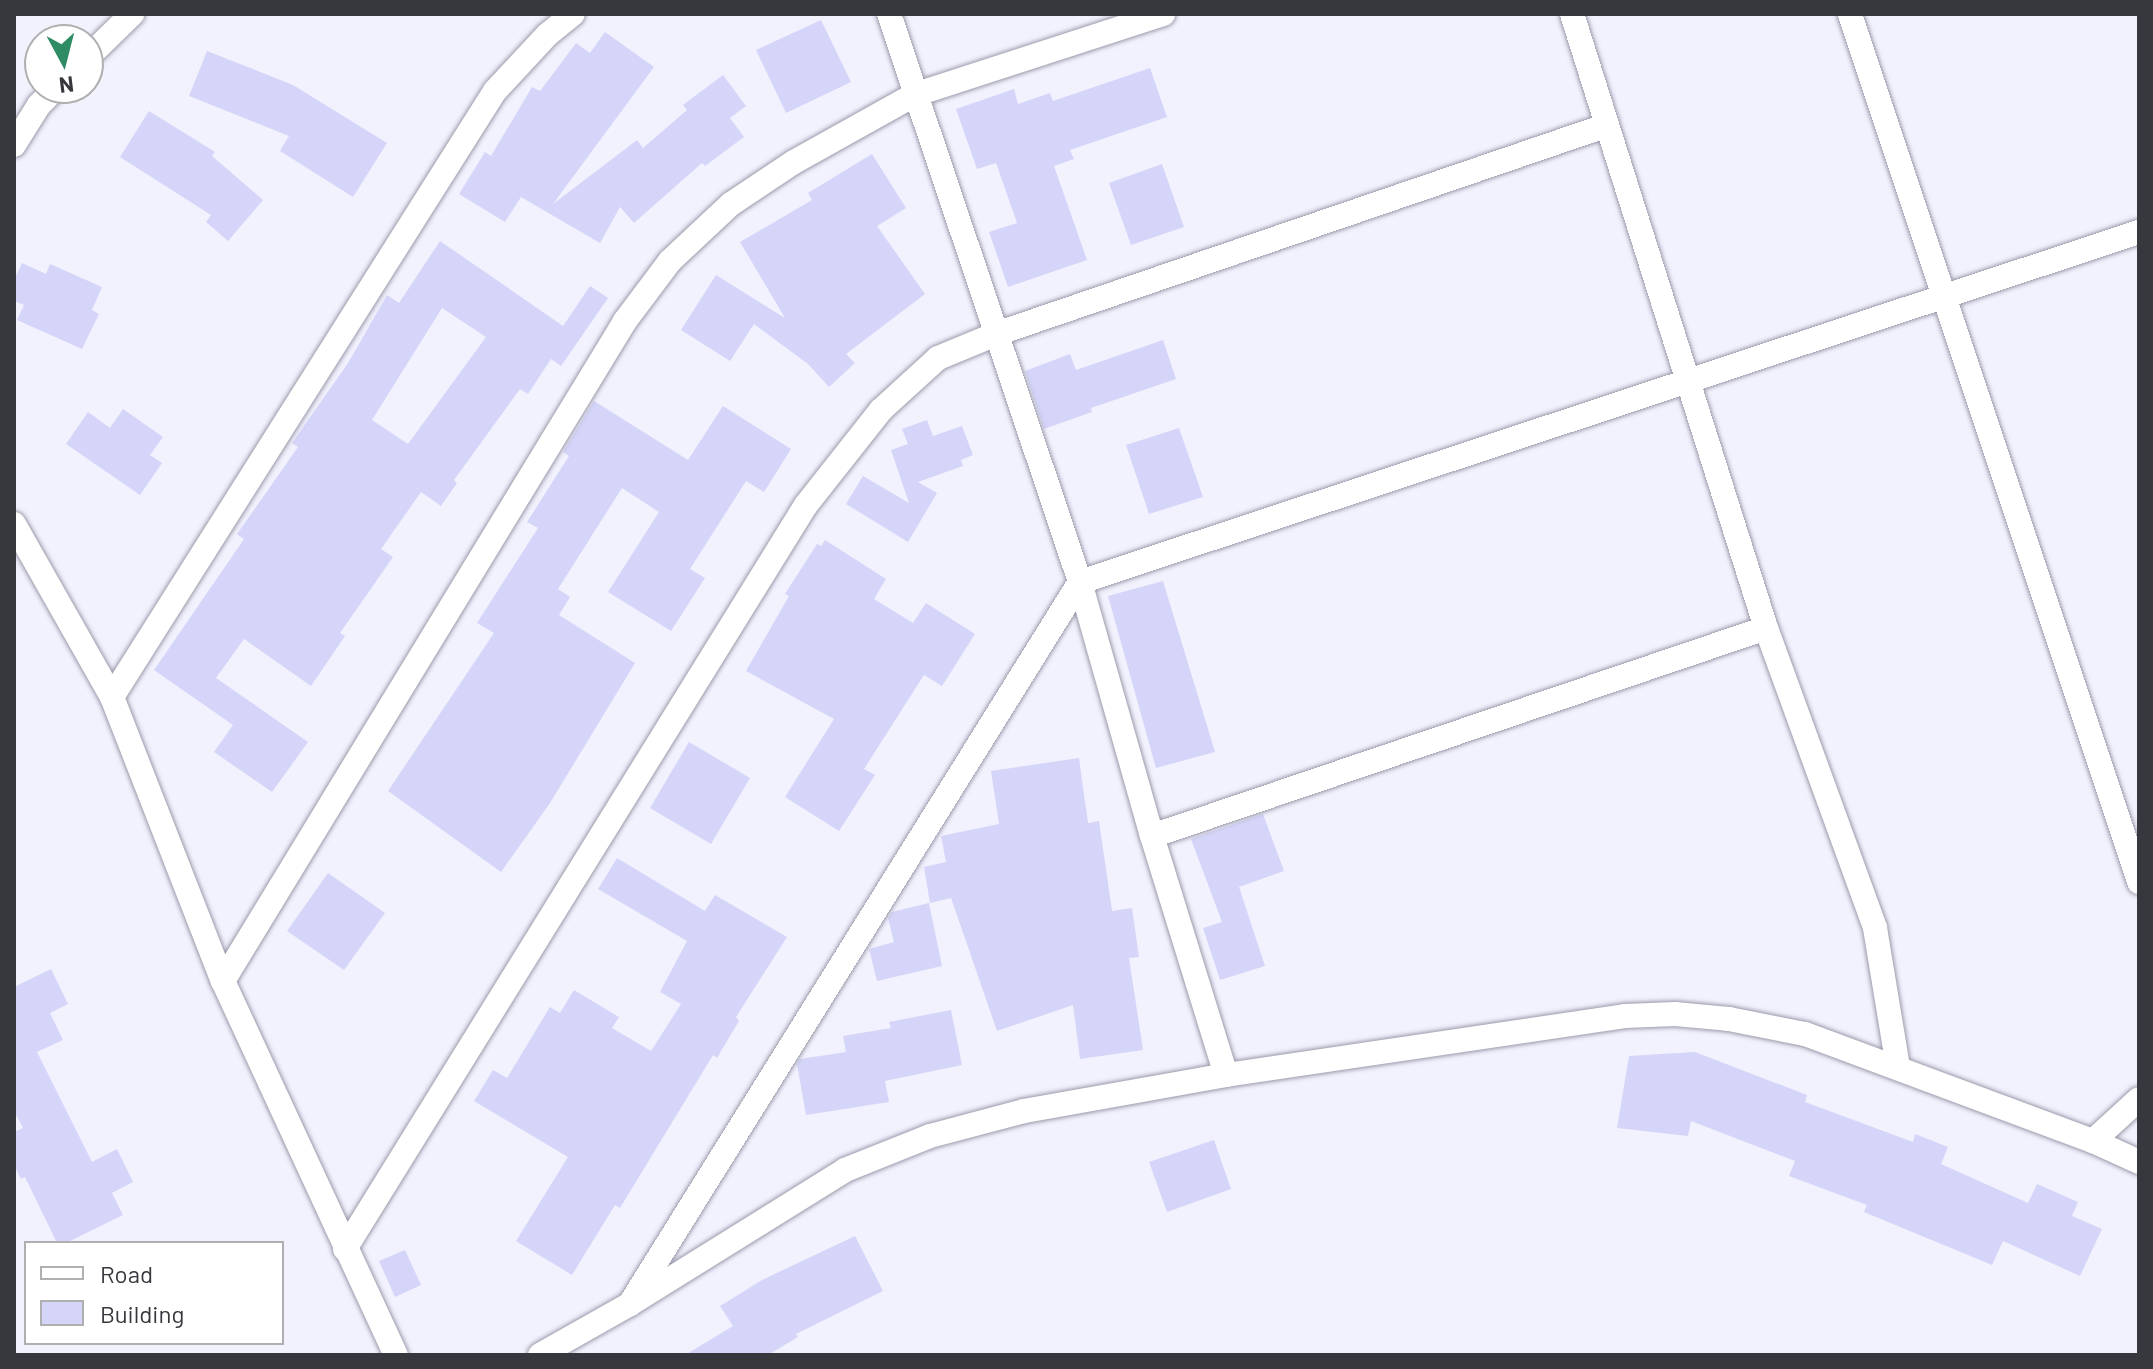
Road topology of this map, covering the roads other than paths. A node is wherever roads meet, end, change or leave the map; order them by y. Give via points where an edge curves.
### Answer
1 (132, 14) edge
2 (573, 14) edge
3 (889, 14) edge
4 (1163, 14) edge
5 (1572, 14) edge
6 (1850, 14) edge
7 (104, 41) edge
8 (914, 95) junction
9 (40, 104) edge
10 (1605, 126) junction
11 (14, 145) edge
12 (2139, 232) edge
13 (1942, 295) junction
14 (996, 334) junction
15 (1688, 380) junction
16 (14, 524) edge
17 (1080, 582) junction
18 (1766, 628) junction
19 (112, 697) junction
20 (1152, 836) junction
21 (2139, 882) edge
22 (223, 981) junction
23 (1898, 1067) junction
24 (1226, 1075) junction
25 (2139, 1099) edge
26 (2093, 1141) junction
27 (2139, 1162) edge
28 (345, 1249) junction
29 (630, 1304) junction
30 (396, 1355) edge
31 (540, 1355) edge

1 - 7 street
2 - 19 street via 495,91
3 - 8 street
4 - 8 street
5 - 10 street
6 - 13 street
8 - 14 street
8 - 22 street via 731,204 670,261 625,321
9 - 11 street
10 - 14 street
10 - 15 street
12 - 13 street
13 - 15 street
13 - 21 street
14 - 17 street
14 - 28 street via 938,358 881,410 806,505
15 - 17 street
15 - 18 street
16 - 19 street
17 - 20 street
17 - 29 street
18 - 20 street
18 - 23 street via 1875,928
19 - 22 street
20 - 24 street
22 - 28 street
23 - 24 street via 1805,1034 1675,1014 1625,1016
23 - 26 street
24 - 29 street via 1024,1111 930,1136 845,1170
25 - 26 street
26 - 27 street
28 - 30 street
29 - 31 street

